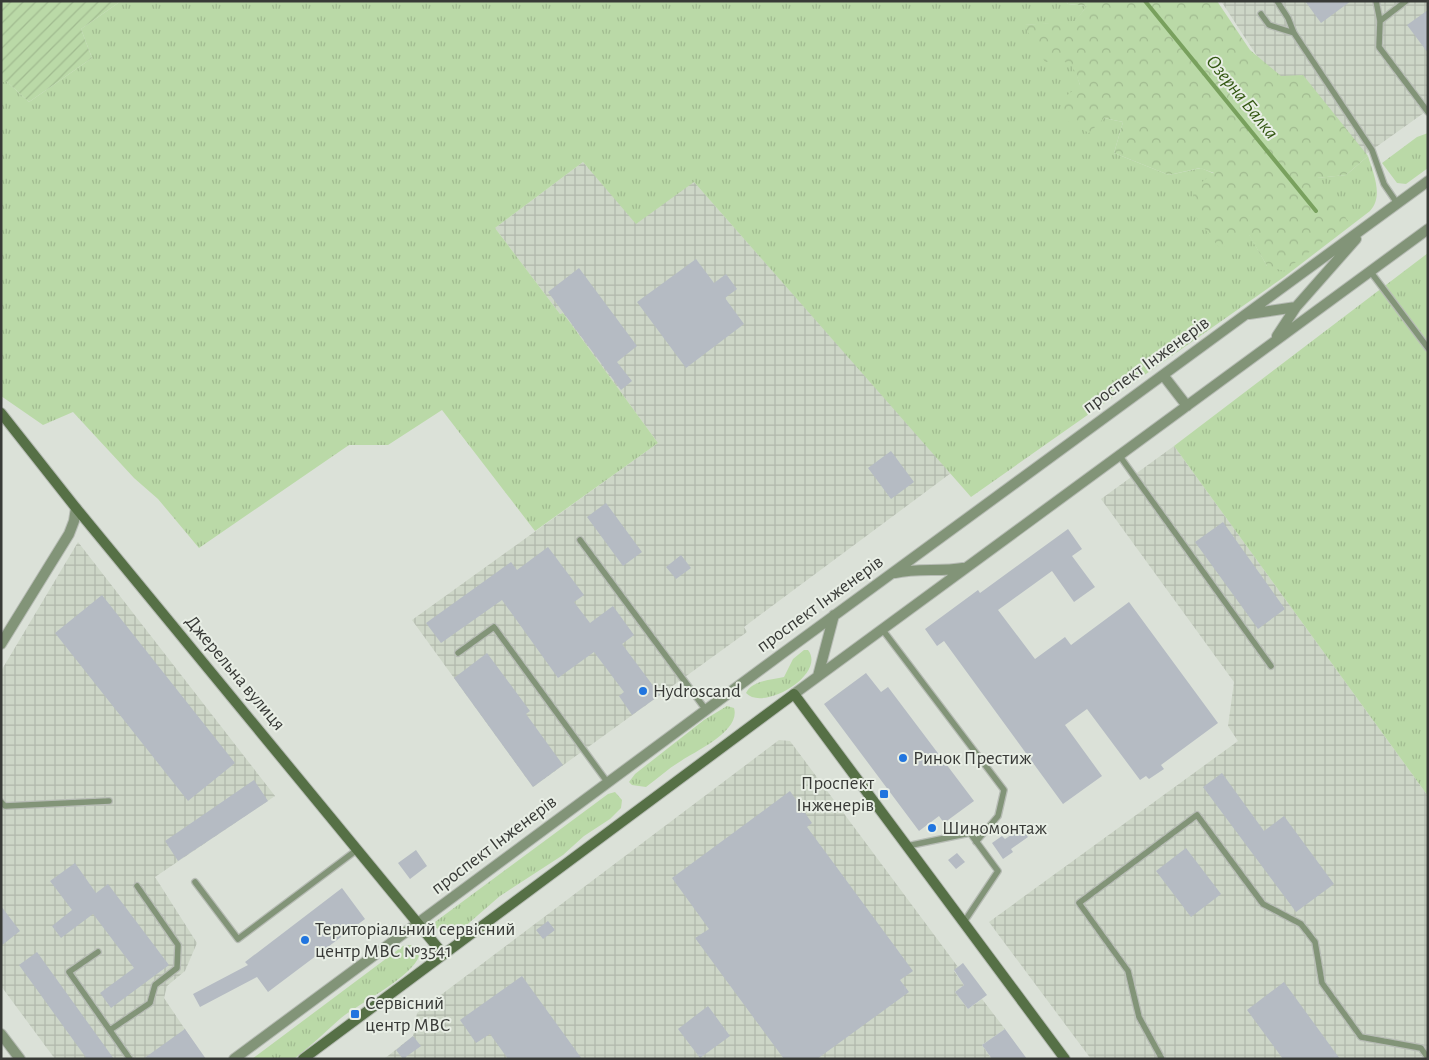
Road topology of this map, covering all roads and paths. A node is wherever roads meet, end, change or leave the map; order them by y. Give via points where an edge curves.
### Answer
1 (1277, 1) edge
2 (1376, 1) edge
3 (1406, 1) edge
4 (1261, 14) dead end
5 (1380, 20) junction
6 (1294, 33) junction
7 (1428, 112) edge
8 (1428, 181) edge
9 (1397, 203) junction
10 (1369, 224) junction
11 (1428, 229) edge
12 (1370, 271) junction
13 (1296, 307) junction
14 (1245, 315) junction
15 (1272, 343) junction
16 (1428, 348) edge
17 (1163, 375) junction
18 (1187, 406) junction
19 (1, 413) edge
20 (1119, 456) junction
21 (76, 508) junction
22 (580, 540) dead end
23 (966, 567) junction
24 (892, 573) junction
25 (834, 615) junction
26 (882, 629) junction
27 (1, 644) edge
28 (458, 653) dead end
29 (1271, 666) dead end
30 (818, 676) junction
31 (794, 694) junction
32 (706, 710) junction
33 (608, 783) junction
34 (109, 801) dead end
35 (1, 802) edge
36 (976, 842) junction
37 (907, 846) junction
38 (358, 848) junction
39 (195, 882) dead end
40 (137, 886) dead end
41 (964, 922) junction
42 (419, 923) junction
43 (98, 952) dead end
44 (443, 954) junction
45 (110, 1030) junction
46 (1, 1034) edge
47 (235, 1058) edge
48 (1428, 1058) edge
49 (20, 1059) edge
50 (130, 1059) edge
51 (302, 1059) edge
52 (1065, 1059) edge
53 (1162, 1059) edge

1 - 6 lane
2 - 5 lane
3 - 5 lane
4 - 6 lane via 1269,25
5 - 7 lane via 1379,47
6 - 9 lane via 1372,150 1384,184
8 - 9 street, проспект Інженерів
9 - 10 street, проспект Інженерів
10 - 13 street
10 - 14 street, проспект Інженерів
11 - 12 street
12 - 15 street
12 - 16 lane
13 - 14 street
13 - 15 street
14 - 17 street, проспект Інженерів
15 - 18 street
17 - 18 street
17 - 24 street, проспект Інженерів
18 - 20 street
19 - 21 street, Джерельна вулиця
20 - 23 street
20 - 29 lane
21 - 27 street via 69,534
21 - 38 street, Джерельна вулиця
22 - 32 lane
23 - 24 street
23 - 26 street
24 - 25 street, проспект Інженерів
25 - 30 street
25 - 32 street, проспект Інженерів
26 - 30 street
26 - 36 lane via 1004,790 998,816
28 - 33 lane via 494,628
30 - 31 street
31 - 37 street
31 - 44 street
32 - 33 street, проспект Інженерів
33 - 42 street, проспект Інженерів
34 - 35 lane via 5,806
36 - 37 lane via 970,834
36 - 41 lane via 998,872
37 - 41 street
38 - 39 lane via 238,939
38 - 42 street, Джерельна вулиця
40 - 45 lane via 178,946 177,968 155,985 150,1003
41 - 52 street
42 - 44 street, Джерельна вулиця
42 - 47 street, проспект Інженерів
43 - 45 lane via 69,972
44 - 51 street
45 - 50 lane
46 - 49 street
48 - 53 lane via 1420,1048 1361,1037 1322,983 1315,942 1302,924 1262,904 1197,815 1078,903 1128,971 1139,1017

